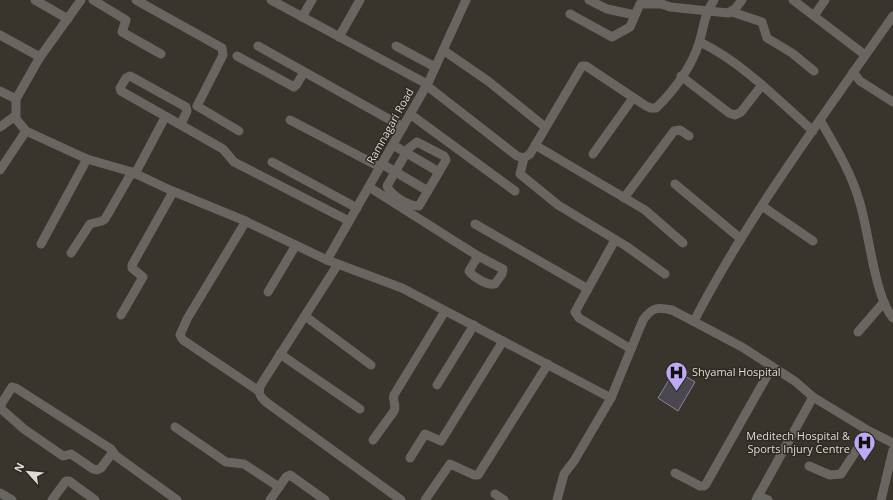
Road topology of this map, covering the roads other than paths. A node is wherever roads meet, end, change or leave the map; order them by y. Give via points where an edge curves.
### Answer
1 (35, 0) edge
2 (81, 0) edge
3 (93, 0) edge
4 (136, 0) edge
5 (271, 0) edge
6 (312, 0) edge
7 (360, 0) edge
8 (466, 0) edge
9 (589, 0) edge
10 (714, 0) edge
11 (742, 0) edge
12 (793, 0) edge
13 (825, 0) edge
14 (661, 2) edge
15 (707, 11) junction
16 (732, 12) junction
17 (570, 14) dead end
18 (635, 15) junction
19 (814, 16) junction
20 (893, 16) edge
21 (302, 17) junction
22 (68, 19) junction
23 (0, 35) edge
24 (339, 37) junction
25 (700, 42) junction
26 (258, 46) dead end
27 (396, 46) dead end
28 (443, 50) junction
29 (161, 54) dead end
30 (865, 55) junction
31 (237, 56) dead end
32 (40, 57) junction
33 (435, 67) junction
34 (814, 71) dead end
35 (304, 72) junction
36 (853, 72) junction
37 (681, 76) junction
38 (427, 85) junction
39 (762, 85) junction
40 (0, 91) edge
41 (633, 98) junction
42 (16, 99) junction
43 (893, 102) edge
44 (410, 114) junction
45 (15, 116) junction
46 (290, 120) dead end
47 (820, 120) junction
48 (163, 121) dead end
49 (181, 124) junction
50 (0, 127) edge
51 (403, 127) junction
52 (545, 127) junction
53 (26, 131) junction
54 (239, 131) dead end
55 (813, 131) junction
56 (689, 136) dead end
57 (392, 145) junction
58 (535, 145) junction
59 (406, 153) junction
60 (593, 154) dead end
61 (524, 158) junction
62 (87, 159) junction
63 (272, 162) dead end
64 (381, 166) junction
65 (0, 170) edge
66 (395, 171) junction
67 (439, 172) junction
68 (133, 173) junction
69 (675, 184) dead end
70 (369, 186) junction
71 (428, 191) junction
72 (515, 191) dead end
73 (174, 192) junction
74 (624, 198) junction
75 (762, 206) junction
76 (357, 208) junction
77 (246, 221) junction
78 (349, 221) junction
79 (475, 224) dead end
80 (741, 239) junction
81 (615, 240) junction
82 (813, 241) dead end
83 (683, 243) dead end
84 (41, 244) dead end
85 (296, 245) junction
86 (71, 254) dead end
87 (478, 256) dead end
88 (328, 260) junction
89 (338, 264) junction
90 (665, 274) dead end
91 (588, 288) junction
92 (268, 292) dead end
93 (884, 302) junction
94 (445, 310) junction
95 (121, 315) dead end
96 (305, 316) junction
97 (893, 318) edge
98 (694, 321) junction
99 (474, 325) junction
100 (858, 332) dead end
101 (503, 341) junction
102 (631, 349) junction
103 (280, 354) junction
104 (548, 364) junction
105 (371, 365) dead end
106 (772, 367) junction
107 (437, 385) dead end
108 (259, 391) junction
109 (813, 397) junction
110 (611, 398) junction
111 (0, 407) edge
112 (360, 409) dead end
113 (175, 427) dead end
114 (869, 431) junction
115 (893, 432) edge
116 (373, 440) dead end
117 (892, 445) edge
118 (113, 452) junction
119 (410, 458) dead end
120 (809, 466) dead end
121 (674, 473) dead end
122 (279, 487) junction
123 (0, 493) edge
124 (496, 494) dead end
125 (757, 498) edge
126 (12, 500) edge
127 (52, 500) edge
128 (95, 500) edge
129 (177, 500) edge
130 (270, 500) edge
131 (325, 500) edge
132 (401, 500) edge
133 (425, 500) edge
134 (504, 500) edge
135 (557, 500) edge
136 (768, 500) edge
137 (881, 500) edge

1 - 22 street
2 - 22 street
3 - 29 street via 126,20 122,32
4 - 54 street via 222,48 223,55 197,106
5 - 21 street
6 - 21 street
7 - 24 street
8 - 28 street, Ramnagari Road
9 - 18 street via 608,9
10 - 15 street
11 - 16 street
12 - 19 street
13 - 19 street
14 - 15 street via 670,7
14 - 18 street via 641,3
15 - 16 street
15 - 25 street
16 - 34 street via 762,22 767,38 792,53
17 - 18 street via 612,37 630,27
19 - 30 street
20 - 30 street
21 - 24 street
22 - 32 street
23 - 32 street
24 - 38 street
25 - 37 street
25 - 39 street via 726,56
26 - 35 street
27 - 33 street
28 - 33 street, Ramnagari Road
28 - 52 street via 488,81
30 - 36 street
31 - 35 street via 294,87
32 - 42 street
33 - 38 street, Ramnagari Road
35 - 51 street
36 - 43 street via 860,81
36 - 47 street
37 - 39 street via 734,115 740,112
37 - 41 street via 656,108 649,108
38 - 44 street, Ramnagari Road
38 - 61 street via 517,156
39 - 55 street
40 - 42 street
41 - 52 street via 586,66 582,66
41 - 60 street
42 - 45 street
44 - 51 street, Ramnagari Road
44 - 72 street
45 - 50 street
45 - 53 street
46 - 64 street
47 - 55 street
47 - 93 street via 842,158 859,200
48 - 68 street
49 - 49 street via 187,111 186,107 130,76 126,78 120,88 121,91
49 - 78 street via 223,149 234,162
51 - 57 street, Ramnagari Road
52 - 58 street
53 - 62 street
53 - 65 street
55 - 75 street
56 - 74 street via 680,130 674,130
57 - 59 street
57 - 64 street, Ramnagari Road
58 - 61 street
58 - 74 street
59 - 66 street
59 - 67 street
59 - 67 street via 417,142 444,156 446,160
61 - 81 street via 519,172 521,175 558,205
62 - 68 street
62 - 84 street
63 - 76 street
64 - 66 street
64 - 70 street, Ramnagari Road
66 - 71 street
66 - 71 street via 387,186 392,193 413,206 419,206
67 - 71 street
68 - 73 street
68 - 86 street via 105,219 88,225
69 - 80 street
70 - 76 street, Ramnagari Road
70 - 87 street
73 - 77 street
73 - 95 street via 132,264 142,279
74 - 83 street via 652,216
75 - 80 street
75 - 82 street
76 - 78 street, Ramnagari Road
77 - 85 street
77 - 108 street via 180,335 183,340
78 - 88 street, Ramnagari Road
79 - 91 street
80 - 98 street
81 - 90 street
81 - 91 street
85 - 88 street
85 - 92 street
88 - 89 street
89 - 94 street via 402,288
89 - 96 street
91 - 102 street via 575,314
93 - 97 street
93 - 100 street
94 - 99 street
94 - 116 street via 394,395 394,411
96 - 103 street
96 - 105 street
98 - 102 street via 672,310 661,308 650,311 643,320
98 - 106 street
99 - 101 street
99 - 107 street
101 - 104 street
101 - 119 street via 441,441 425,434
102 - 110 street
103 - 108 street
103 - 112 street
104 - 110 street
104 - 133 street via 478,475 450,464
106 - 109 street via 796,382
106 - 121 street via 706,484 700,486
108 - 132 street via 266,402
109 - 114 street
109 - 125 street
110 - 135 street via 564,474
111 - 118 street via 24,429 52,449 63,456 72,454 97,470
111 - 118 street via 12,387 16,388
113 - 122 street via 226,462 244,464
114 - 117 street
114 - 120 street via 841,474 830,475
115 - 117 street
117 - 137 street
118 - 129 street
122 - 130 street
122 - 131 street via 287,476 291,476
123 - 126 street
124 - 134 street
125 - 136 street
127 - 128 street via 66,481

